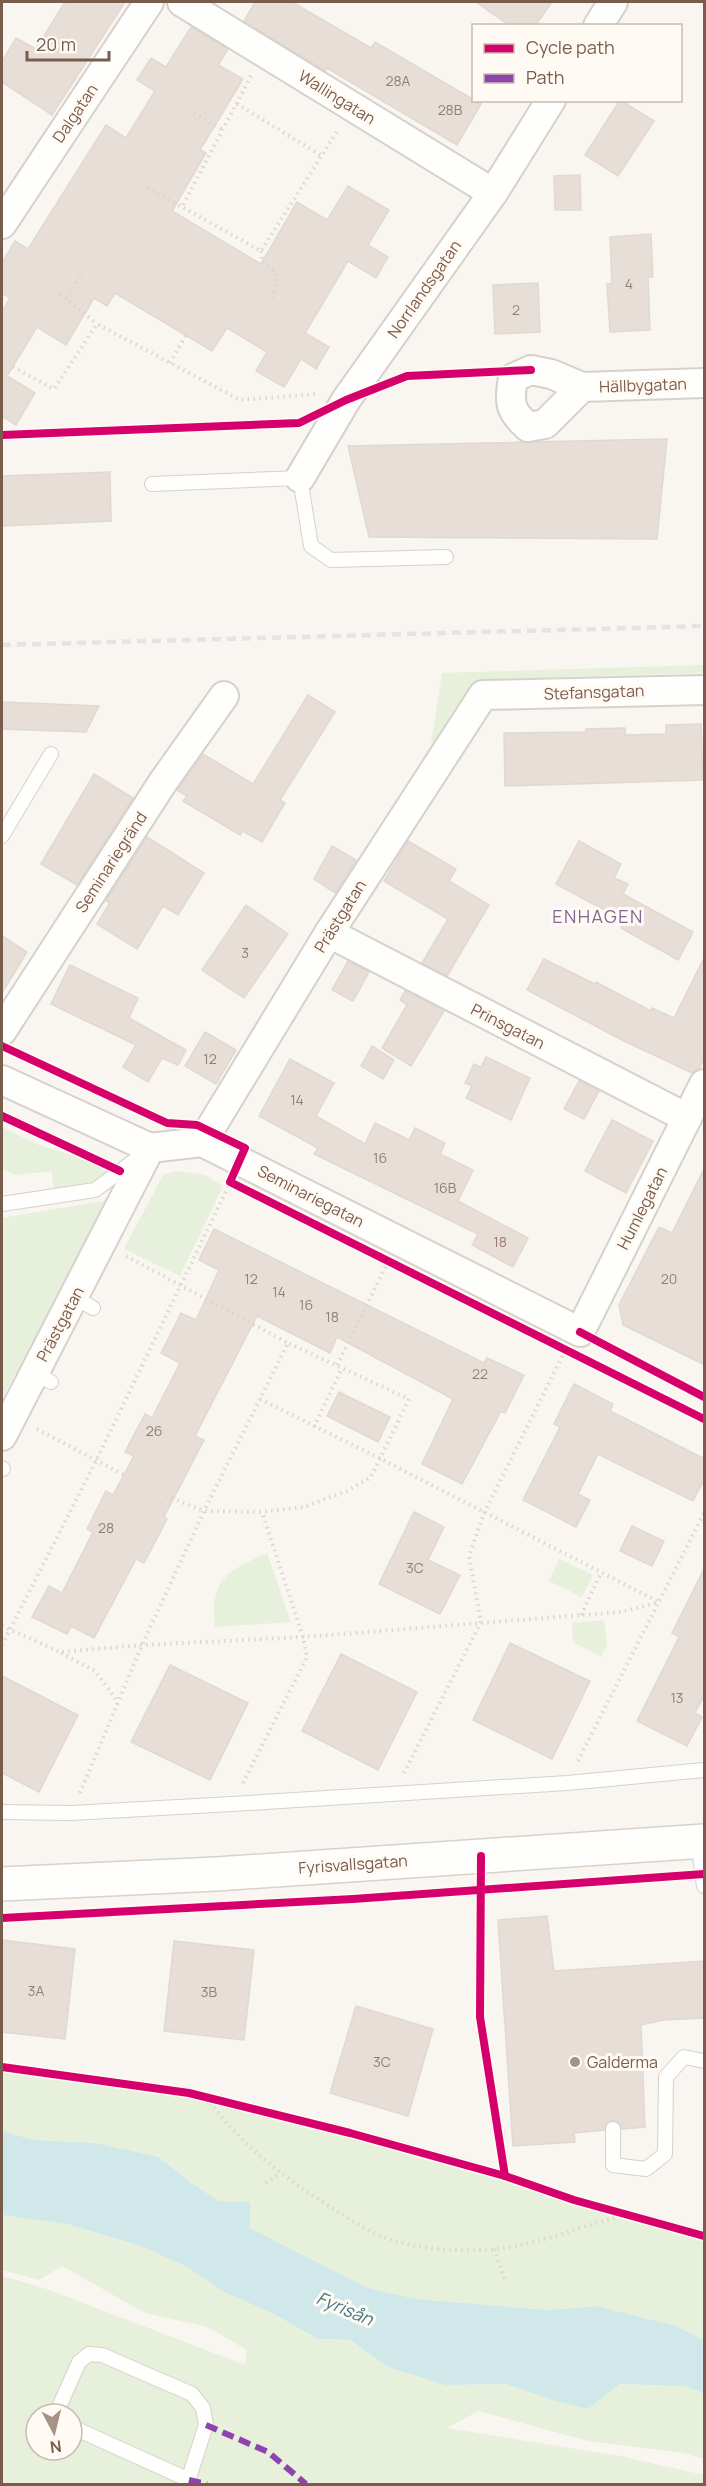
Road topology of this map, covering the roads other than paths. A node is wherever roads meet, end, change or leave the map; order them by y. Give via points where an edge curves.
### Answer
1 (149, 2) edge
2 (182, 2) edge
3 (613, 2) edge
4 (599, 24) edge
5 (550, 102) edge
6 (493, 193) junction
7 (2, 224) edge
8 (705, 382) edge
9 (582, 387) dead end
10 (300, 478) junction
11 (152, 484) dead end
12 (446, 557) dead end
13 (705, 690) edge
14 (483, 695) joint
15 (224, 696) dead end
16 (51, 754) dead end
17 (2, 836) edge
18 (329, 933) junction
19 (2, 1031) edge
20 (2, 1080) edge
21 (705, 1084) edge
22 (687, 1118) junction
23 (202, 1142) junction
24 (150, 1148) junction
25 (2, 1204) edge
26 (569, 1345) joint
27 (5, 1428) edge
28 (705, 1770) edge
29 (2, 1812) edge
30 (701, 1841) edge
31 (2, 1884) edge
32 (705, 1886) edge
33 (705, 2061) edge
34 (613, 2129) dead end
35 (61, 2402) edge
36 (84, 2435) edge
37 (188, 2482) edge

1 - 7 street, Dalgatan
2 - 6 street, Wallingatan
3 - 4 street
5 - 6 street, Norrlandsgatan
6 - 10 street, Norrlandsgatan via 352,392
8 - 9 street, Hällbygatan
10 - 11 lane
10 - 12 lane via 311,546 331,560
13 - 14 street, Stefansgatan
14 - 18 street, Prästgatan
15 - 19 street, Seminariegränd via 163,782
16 - 17 lane
18 - 22 street, Prinsgatan
18 - 23 street, Prästgatan
20 - 24 street
21 - 22 street, Humlegatan
22 - 26 street, Humlegatan
23 - 24 street
23 - 26 street, Seminariegatan via 237,1177
24 - 25 lane via 95,1190
24 - 27 street, Prästgatan via 102,1243 84,1303 43,1378
28 - 29 lane via 567,1783 232,1804 71,1813
30 - 31 street, Fyrisvallsgatan via 216,1874
30 - 32 lane
33 - 34 lane via 684,2057 666,2077 665,2154 645,2169 613,2165
35 - 37 lane via 79,2362 89,2354 102,2355 192,2394 203,2408 206,2425
36 - 37 lane

